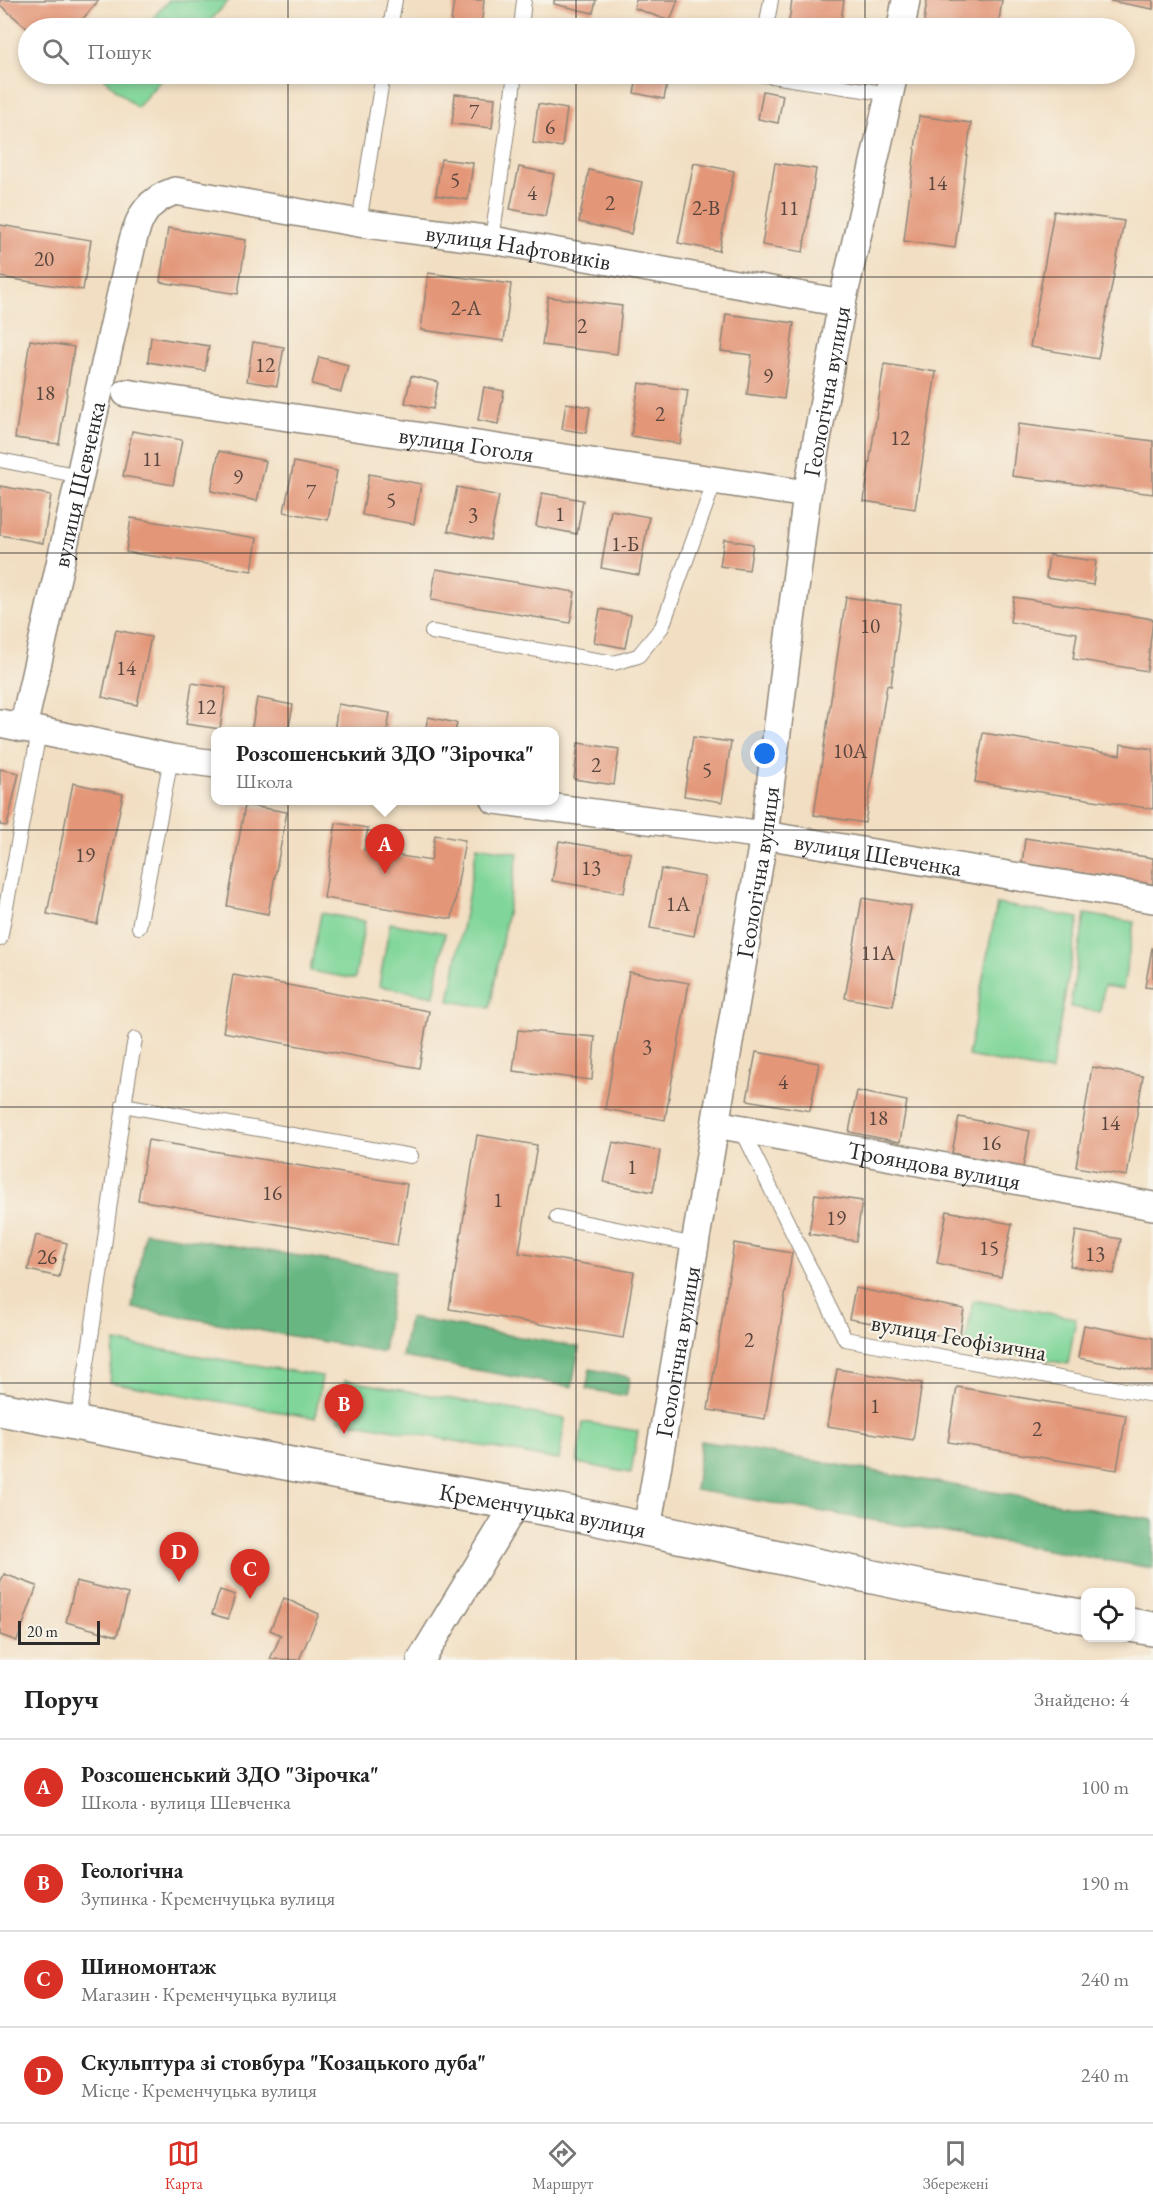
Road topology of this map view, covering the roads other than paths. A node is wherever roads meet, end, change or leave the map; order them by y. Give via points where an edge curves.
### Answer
1 (395, 0) edge
2 (524, 0) edge
3 (771, 0) edge
4 (906, 0) edge
5 (392, 18) edge
6 (522, 18) edge
7 (768, 18) edge
8 (903, 18) edge
9 (381, 84) edge
10 (514, 84) edge
11 (892, 84) edge
12 (196, 194) joint
13 (359, 223) junction
14 (492, 240) junction
15 (842, 303) junction
16 (126, 393) dead end
17 (0, 460) edge
18 (80, 476) junction
19 (715, 480) junction
20 (807, 495) junction
21 (432, 632) dead end
22 (21, 727) edge
23 (171, 758) junction
24 (211, 763) edge
25 (527, 805) edge
26 (764, 835) junction
27 (1153, 899) edge
28 (139, 927) dead end
29 (0, 939) edge
30 (135, 1039) dead end
31 (123, 1105) junction
32 (716, 1124) junction
33 (742, 1130) junction
34 (411, 1156) dead end
35 (1153, 1206) edge
36 (557, 1217) dead end
37 (696, 1245) junction
38 (1153, 1395) edge
39 (0, 1409) edge
40 (77, 1424) junction
41 (515, 1505) junction
42 (647, 1529) junction
43 (1081, 1616) edge
44 (1135, 1626) edge
45 (1153, 1629) edge
46 (421, 1660) edge

1 - 5 lane
2 - 6 lane
3 - 7 lane
4 - 8 street
9 - 13 lane
10 - 14 lane
11 - 15 street, Геологічна вулиця
12 - 13 street, вулиця Нафтовиків
12 - 18 street, вулиця Шевченка via 175,191 155,200 140,217
13 - 14 street, вулиця Нафтовиків
14 - 15 street, вулиця Нафтовиків
15 - 20 street, Геологічна вулиця
16 - 19 street, вулиця Гоголя
17 - 18 lane
18 - 22 street, вулиця Шевченка
19 - 20 street, вулиця Гоголя
19 - 21 lane via 662,627 638,656 614,663
20 - 26 street, Геологічна вулиця
22 - 23 street
22 - 29 lane
23 - 24 street
23 - 28 lane
25 - 26 street, вулиця Шевченка
26 - 27 street, вулиця Шевченка
26 - 32 street, Геологічна вулиця
30 - 31 lane
31 - 34 lane
31 - 40 lane via 94,1328
32 - 33 street, Трояндова вулиця
32 - 37 street, Геологічна вулиця
33 - 35 street, Трояндова вулиця
33 - 38 lane, вулиця Геофізична via 845,1339
36 - 37 lane
37 - 42 street, Геологічна вулиця
39 - 40 highway, Кременчуцька вулиця
40 - 41 highway, Кременчуцька вулиця
41 - 42 highway, Кременчуцька вулиця
41 - 46 street
42 - 43 highway, Кременчуцька вулиця via 930,1589
44 - 45 highway

